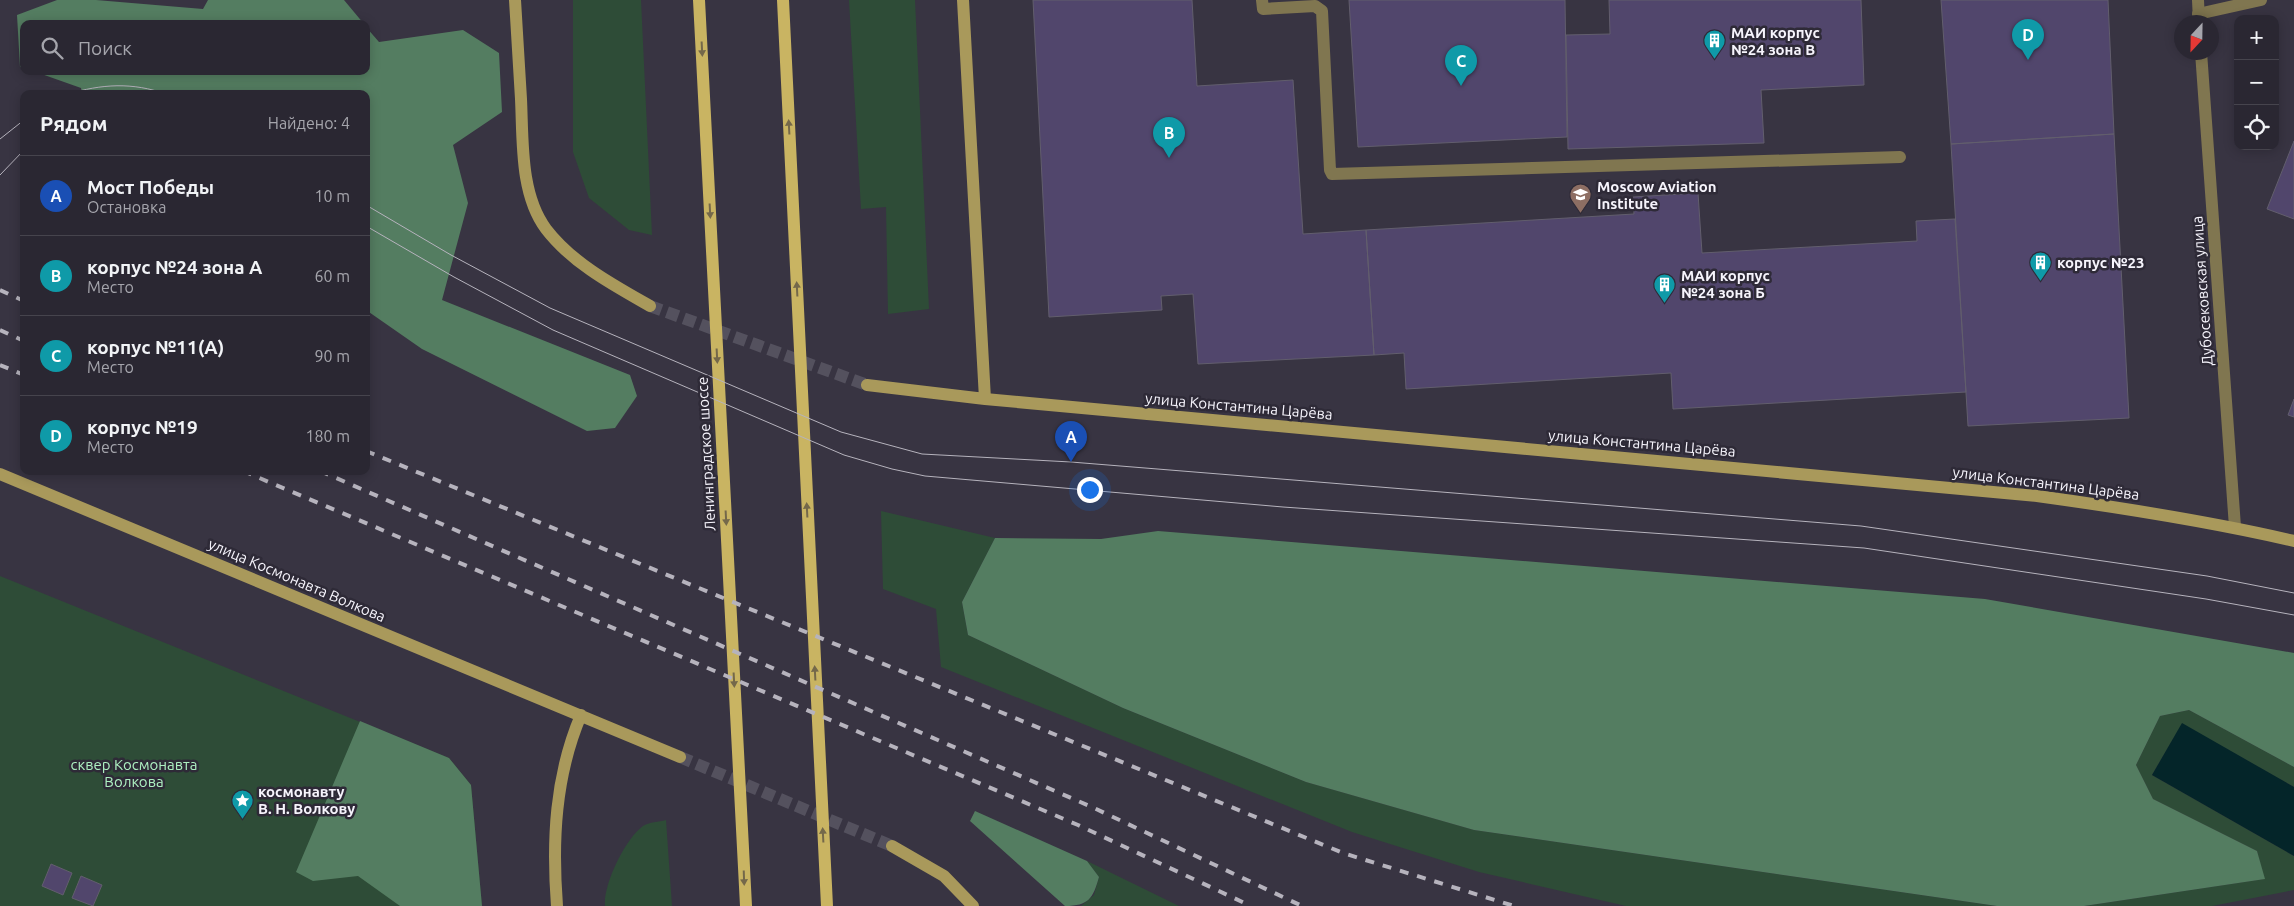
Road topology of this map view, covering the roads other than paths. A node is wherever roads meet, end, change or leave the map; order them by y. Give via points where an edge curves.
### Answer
1 (515, 0) edge
2 (699, 0) edge
3 (783, 0) edge
4 (963, 0) edge
5 (1262, 0) edge
6 (2198, 0) edge
7 (2262, 0) edge
8 (2199, 15) edge
9 (2210, 15) edge
10 (2202, 60) edge
11 (1900, 157) dead end
12 (650, 306) tunnel mouth
13 (867, 385) tunnel mouth
14 (985, 399) junction
15 (0, 474) edge
16 (2235, 527) junction
17 (2294, 540) edge
18 (581, 715) junction
19 (680, 757) tunnel mouth
20 (892, 846) tunnel mouth
21 (557, 906) edge
22 (746, 906) edge
23 (827, 906) edge
24 (973, 906) edge

1 - 12 street via 524,149 528,186 535,210 567,251 596,274
2 -> 22 main road, Ленинградское шоссе
23 -> 3 main road
4 - 14 street
5 - 11 street via 1263,9 1314,6 1322,10 1332,174
6 - 8 street
7 - 9 street
10 - 16 street, Дубосековская улица
13 - 14 street, улица Константина Царёва
14 - 16 street, улица Константина Царёва via 2037,496
15 - 18 street, улица Космонавта Волкова
16 - 17 street, улица Константина Царёва
18 - 19 street, улица Космонавта Волкова
18 - 21 street via 568,745 558,797 554,871
20 - 24 street via 944,876

